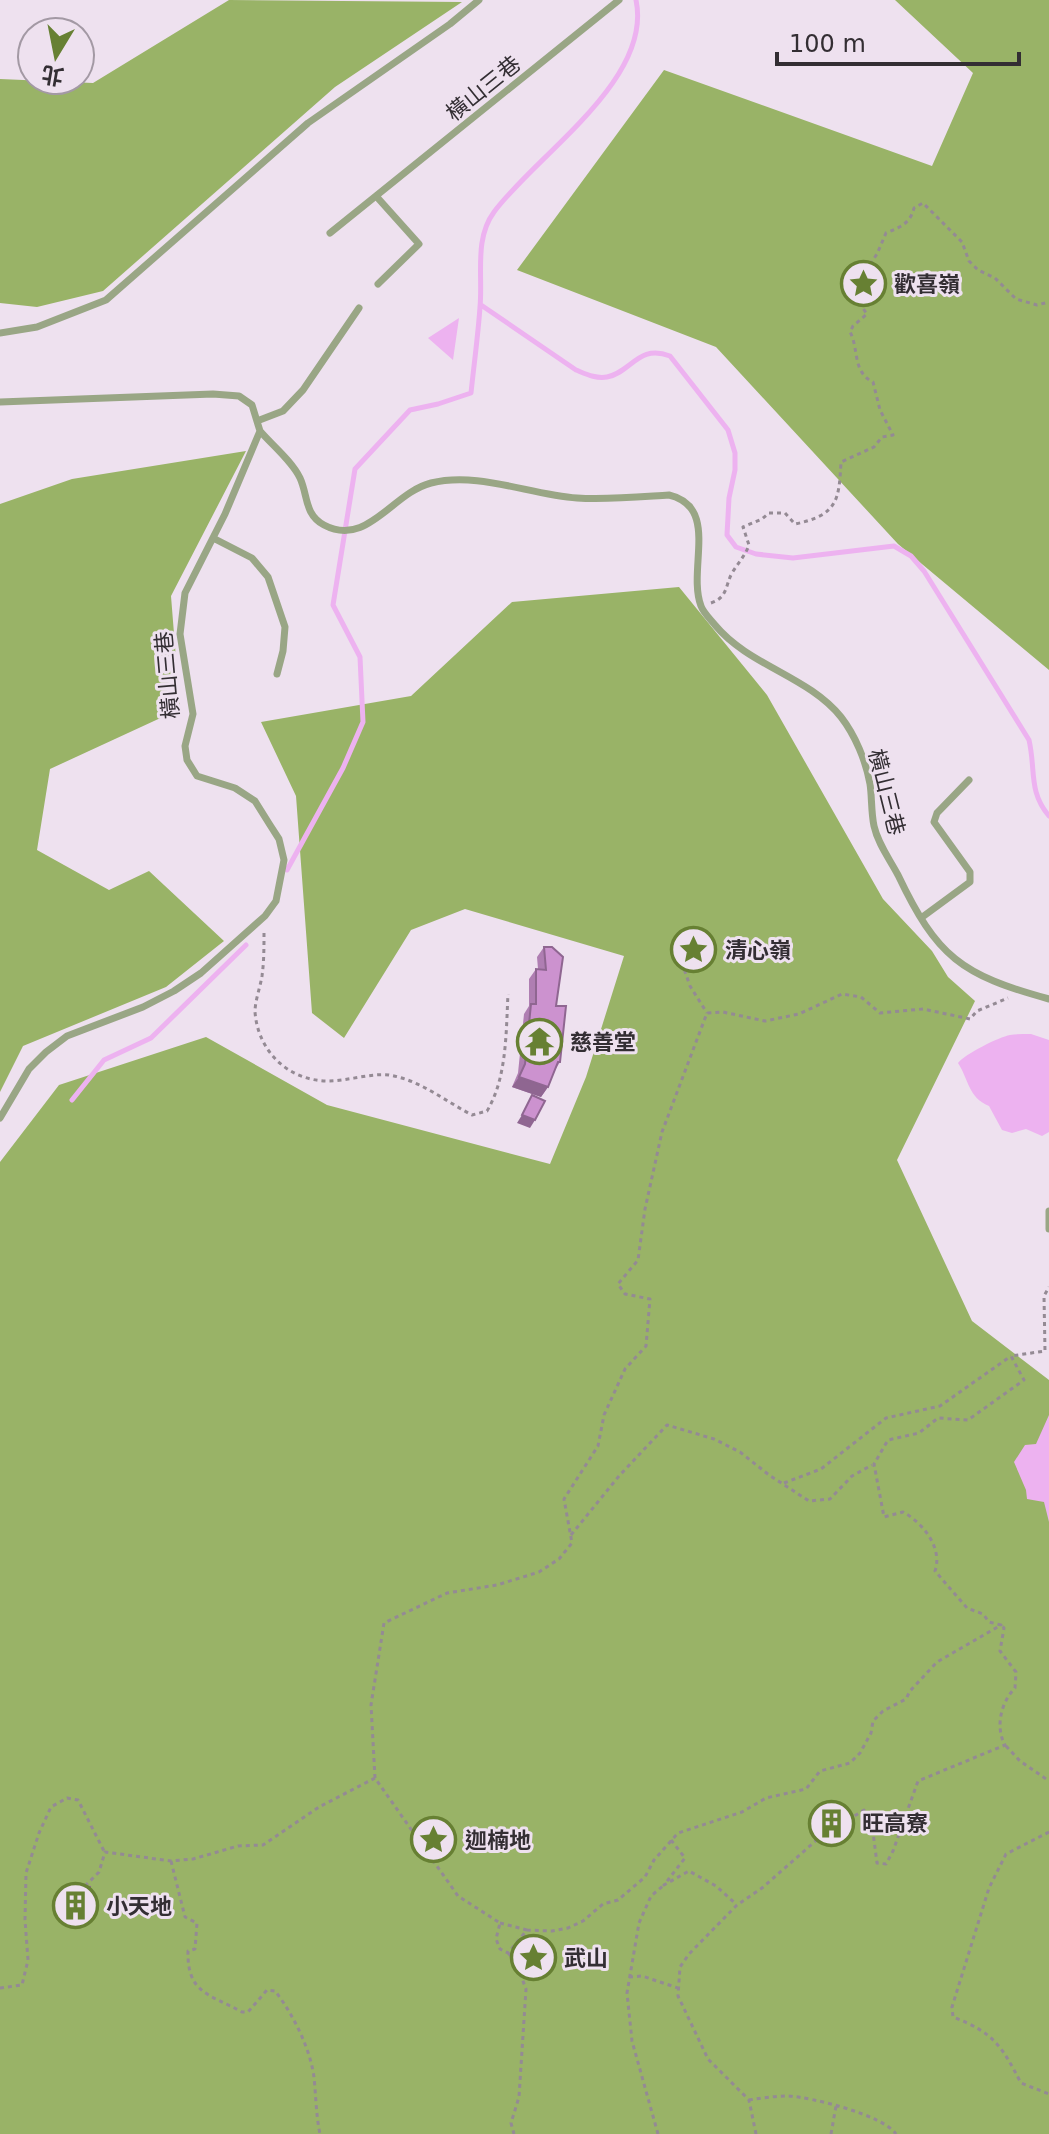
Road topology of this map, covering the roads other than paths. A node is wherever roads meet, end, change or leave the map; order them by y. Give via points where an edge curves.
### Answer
1 (479, 0) edge
2 (619, 0) edge
3 (376, 196) junction
4 (330, 233) dead end
5 (378, 284) dead end
6 (359, 308) dead end
7 (0, 333) edge
8 (0, 402) edge
9 (257, 421) junction
10 (260, 431) junction
11 (213, 538) junction
12 (277, 674) dead end
13 (969, 780) dead end
14 (921, 918) junction
15 (1049, 999) edge
16 (0, 1118) edge
17 (1049, 1211) edge
18 (1049, 1229) edge

1 - 7 lane via 308,123 106,300 37,327
2 - 3 lane, 橫山三巷
3 - 4 lane, 橫山三巷
3 - 5 lane via 419,244
6 - 9 lane via 303,390 283,411
8 - 9 lane via 213,394 239,396 252,405
9 - 10 lane
10 - 11 lane, 橫山三巷
10 - 14 lane, 橫山三巷 via 299,474 309,512 340,531 356,531 414,489 445,481 578,498 683,498 699,524 696,577 701,607 726,638 831,705 851,730 870,782 874,826 883,852
11 - 12 lane via 252,558 268,577 285,627
11 - 16 lane, 橫山三巷 via 185,593 180,621 193,714 187,760 197,776 235,788 255,801 279,839 284,860 276,901 201,973 174,991 67,1036 46,1052 29,1069
13 - 14 lane via 934,822 970,872 970,882
14 - 15 lane, 橫山三巷 via 960,964 991,981
17 - 18 lane

